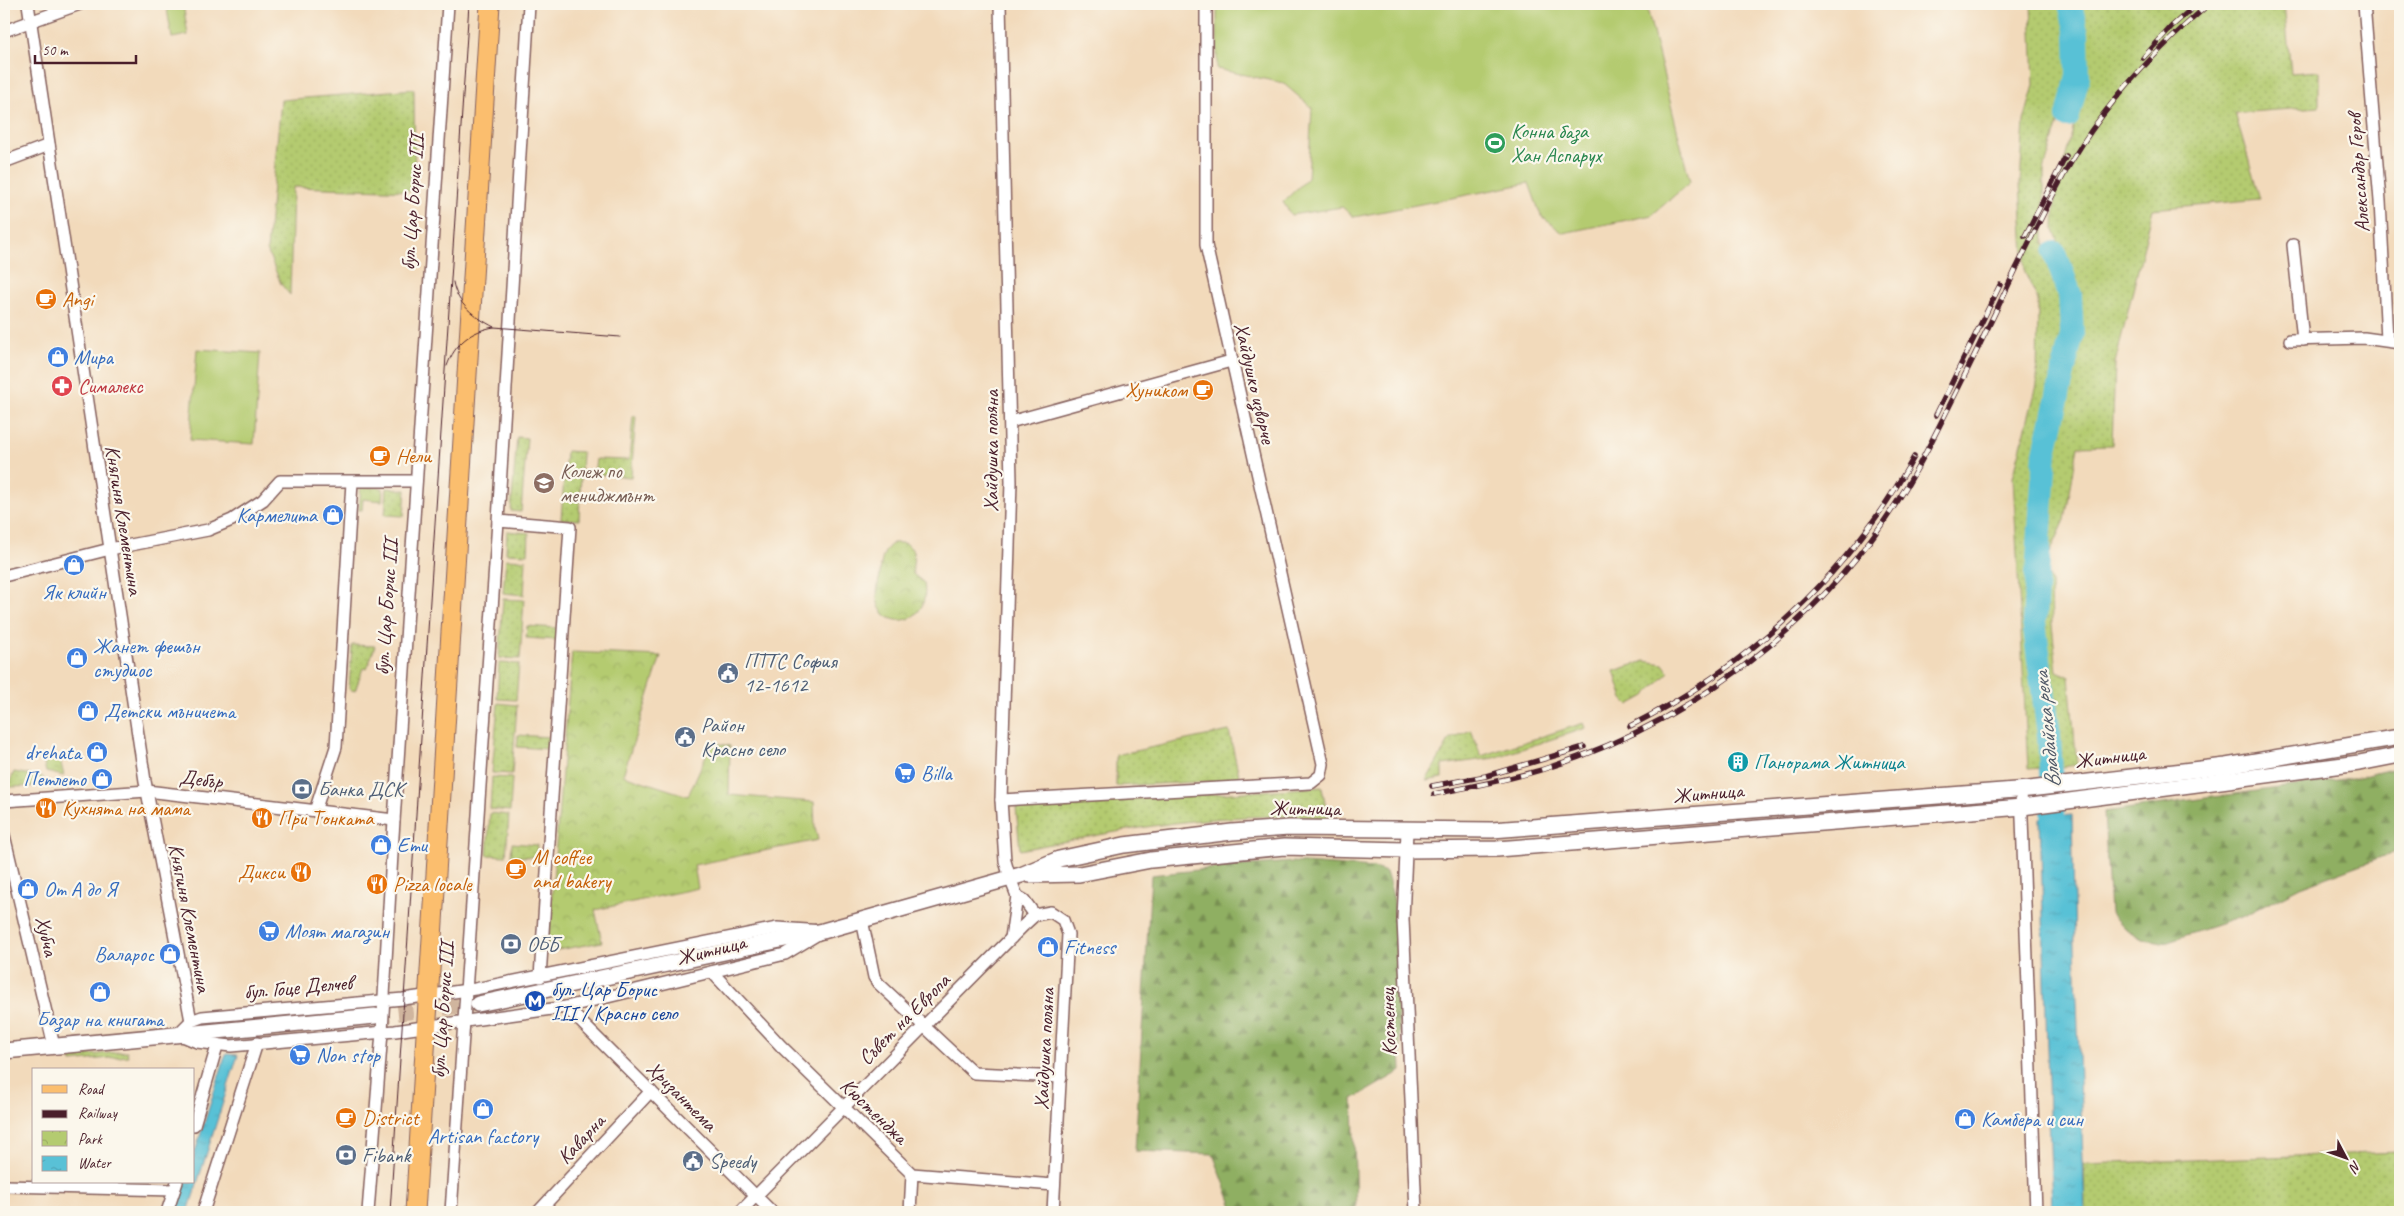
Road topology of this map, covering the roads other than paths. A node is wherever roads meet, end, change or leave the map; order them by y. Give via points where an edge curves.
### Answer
1 (28, 4) edge
2 (80, 4) edge
3 (448, 4) edge
4 (490, 4) edge
5 (529, 4) edge
6 (1000, 4) edge
7 (1206, 4) edge
8 (2364, 4) edge
9 (30, 22) junction
10 (4, 31) edge
11 (49, 145) junction
12 (4, 162) edge
13 (2293, 245) dead end
14 (2290, 340) dead end
15 (2303, 340) junction
16 (2387, 340) junction
17 (2400, 343) edge
18 (1231, 361) junction
19 (1010, 422) junction
20 (416, 481) junction
21 (352, 482) junction
22 (498, 522) junction
23 (110, 549) junction
24 (4, 576) edge
25 (2400, 737) edge
26 (2400, 755) edge
27 (2025, 789) junction
28 (147, 791) junction
29 (4, 800) edge
30 (1001, 800) junction
31 (2026, 807) junction
32 (315, 811) junction
33 (394, 820) junction
34 (1407, 831) junction
35 (4, 835) edge
36 (1405, 850) junction
37 (1015, 877) junction
38 (1017, 896) junction
39 (1035, 915) junction
40 (862, 920) junction
41 (823, 931) junction
42 (1012, 938) junction
43 (712, 972) junction
44 (540, 977) junction
45 (466, 990) junction
46 (428, 995) junction
47 (384, 1000) junction
48 (478, 1004) tunnel mouth
49 (566, 1007) junction
50 (375, 1016) tunnel mouth
51 (191, 1021) junction
52 (463, 1022) junction
53 (426, 1026) junction
54 (924, 1026) junction
55 (382, 1032) junction
56 (178, 1034) junction
57 (257, 1044) junction
58 (54, 1046) junction
59 (217, 1046) junction
60 (4, 1051) edge
61 (1061, 1078) junction
62 (651, 1091) junction
63 (843, 1107) junction
64 (195, 1122) edge
65 (912, 1174) junction
66 (1054, 1185) junction
67 (4, 1186) edge
68 (176, 1186) edge
69 (756, 1196) junction
70 (167, 1212) edge
71 (203, 1212) edge
72 (368, 1212) edge
73 (415, 1212) edge
74 (451, 1212) edge
75 (538, 1212) edge
76 (740, 1212) edge
77 (772, 1212) edge
78 (910, 1212) edge
79 (1053, 1212) edge
80 (1416, 1212) edge
81 (2036, 1212) edge

1 - 9 street, Княгиня Клементина
2 - 9 street
3 - 20 street, бул. Цар Борис III
4 - 46 main road, бул. Цар Борис III
5 - 22 street, бул. Цар Борис III
6 - 19 street, Хайдушка поляна
7 - 18 street, Хайдушко изворче via 1206,245
8 - 16 street, Александър Геров via 2380,201
9 - 10 street
9 - 11 street, Княгиня Клементина
11 - 12 street
11 - 23 street, Княгиня Клементина
13 - 15 street
14 - 15 street
15 - 16 street
16 - 17 street
18 - 19 street
18 - 30 street, Хайдушко изворче via 1323,764 1321,776 1311,783
19 - 30 street, Хайдушка поляна
20 - 21 street
20 - 33 street, бул. Цар Борис III
21 - 23 street via 280,481 262,500 232,520 208,530
21 - 32 street via 336,747
22 - 44 street via 570,527
22 - 45 street, бул. Цар Борис III
23 - 24 street
23 - 28 street, Княгиня Клементина
25 - 27 street, Житница via 2226,766
26 - 31 street, Житница
27 - 31 street
27 - 34 street, Житница via 1588,824
28 - 29 street, Дебър
28 - 32 street, Дебър
28 - 51 street, Княгиня Клементина
30 - 37 street, Хайдушка поляна via 1005,861
31 - 36 street, Житница via 1496,850
31 - 81 street
32 - 33 street, Дебър
33 - 47 street, бул. Цар Борис III
34 - 36 street, Костенец
34 - 37 street, Житница via 1289,828 1222,833 1124,845 1060,858
35 - 58 street, Хубча
36 - 37 street, Житница via 1284,847 1152,860 1079,874
36 - 80 street, Костенец via 1403,919
37 - 38 street, Хайдушка поляна
37 - 40 street, Житница
38 - 39 street, Хайдушка поляна
38 - 42 street, Хайдушка поляна
39 - 42 street
39 - 61 street, Хайдушка поляна via 1051,912 1058,915 1068,934
40 - 41 street, Житница
40 - 54 street via 874,977
41 - 43 street, Житница via 785,954
41 - 44 street, Житница via 777,928
41 - 48 street, Житница
42 - 54 street, Съвет на Европа
43 - 49 street, Житница
43 - 63 street, Кюстенджа
44 - 45 street, Житница
45 - 46 street, Житница
45 - 52 street, бул. Цар Борис III
46 - 47 street, бул. Гоце Делчев
46 - 53 main road, бул. Цар Борис III
47 - 51 street, бул. Гоце Делчев via 211,1016
47 - 55 street, бул. Цар Борис III
49 - 52 street, Житница
49 - 62 street, Хризантема
50 - 56 street, бул. Гоце Делчев
51 - 56 street
52 - 53 street, Житница
52 - 74 street, бул. Цар Борис III
53 - 55 street, бул. Гоце Делчев
53 - 73 main road, бул. Цар Борис III
54 - 61 street via 974,1073
54 - 63 street, Съвет на Европа
55 - 57 street, бул. Гоце Делчев
55 - 72 street, бул. Цар Борис III
56 - 58 street, бул. Гоце Делчев
56 - 59 street, бул. Гоце Делчев
57 - 59 street, бул. Гоце Делчев
57 - 71 street
58 - 60 street, бул. Гоце Делчев
59 - 64 street
61 - 66 street, Хайдушка поляна
62 - 69 street, Хризантема
62 - 75 street, Каварна
63 - 65 street, Кюстенджа
63 - 69 street, Съвет на Европа
65 - 66 street, Кюстенджа
65 - 78 street
66 - 79 street, Хайдушка поляна
67 - 68 street
68 - 70 street
69 - 76 street, Съвет на Европа
69 - 77 street, Хризантема

